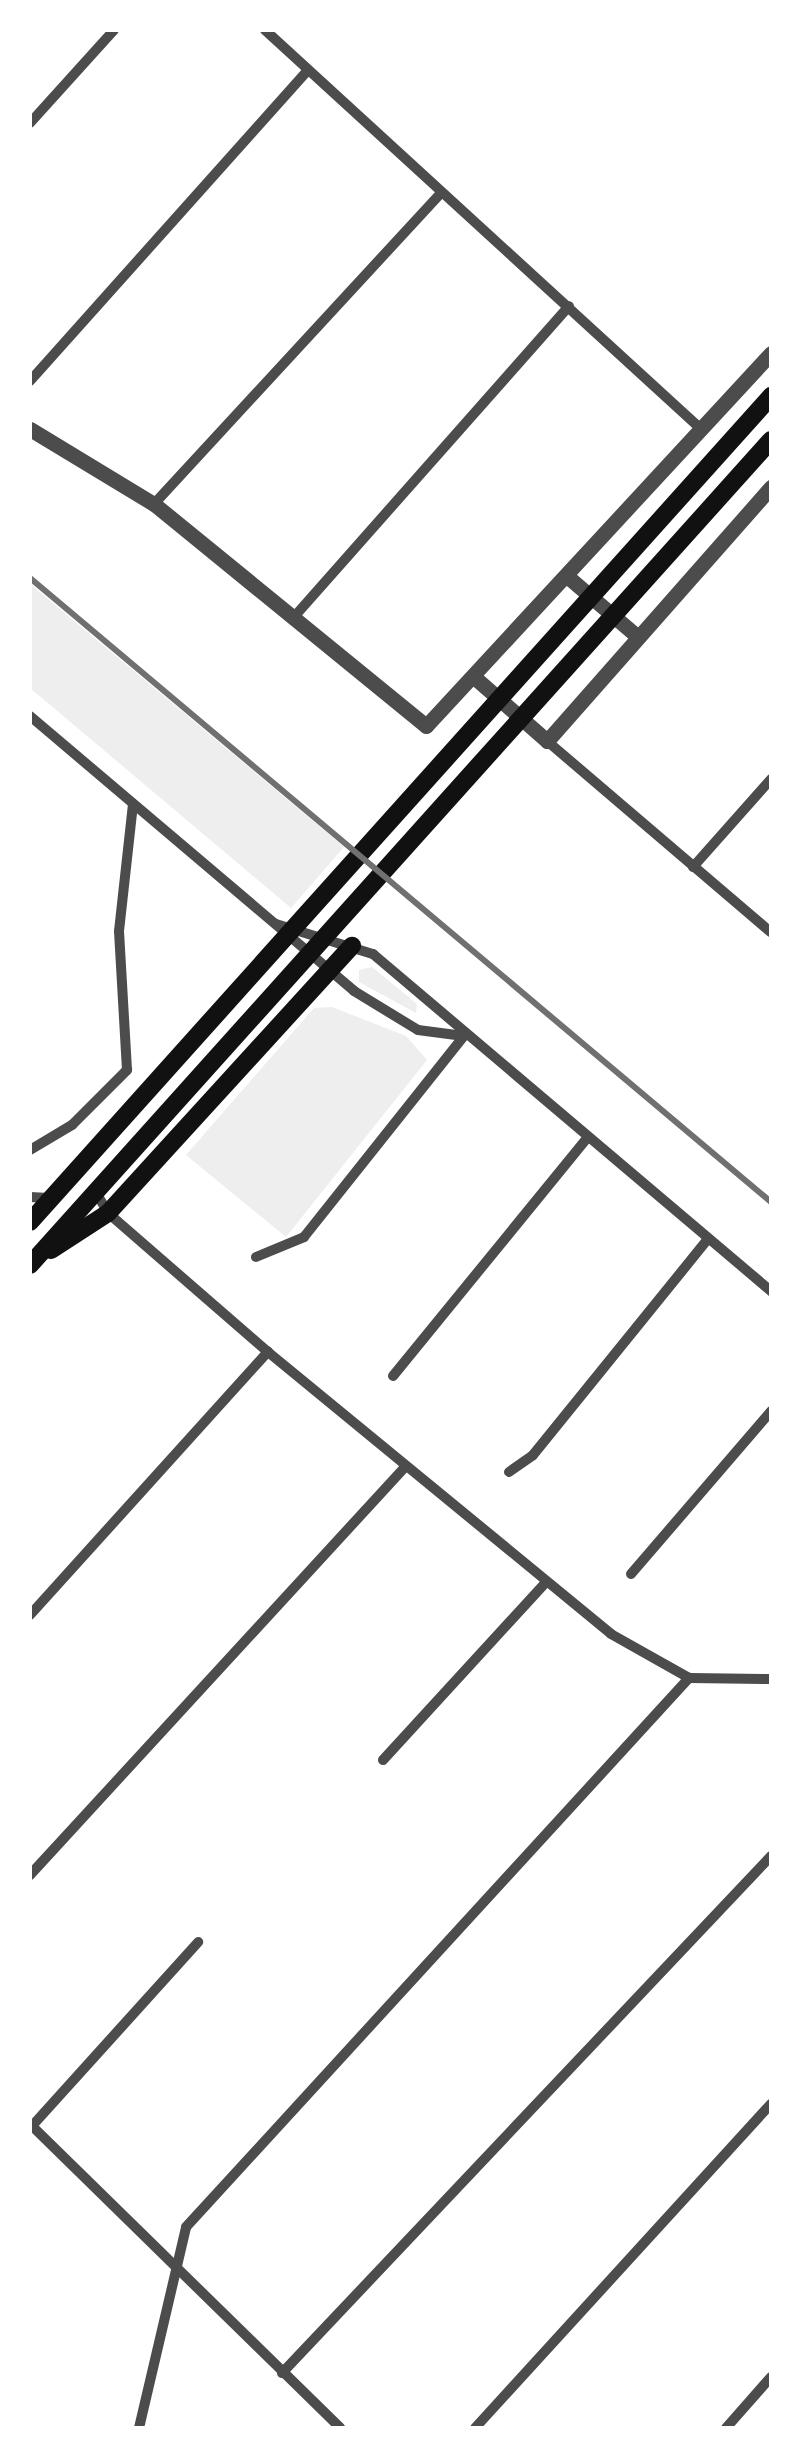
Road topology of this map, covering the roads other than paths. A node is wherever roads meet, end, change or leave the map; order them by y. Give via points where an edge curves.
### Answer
1 (114, 30) edge
2 (265, 30) edge
3 (308, 70) junction
4 (30, 123) edge
5 (440, 194) junction
6 (569, 306) junction
7 (771, 353) edge
8 (30, 381) edge
9 (771, 396) edge
10 (30, 429) edge
11 (700, 429) junction
12 (771, 440) edge
13 (771, 488) edge
14 (154, 504) junction
15 (568, 577) junction
16 (294, 617) junction
17 (638, 638) junction
18 (474, 678) junction
19 (30, 716) edge
20 (547, 741) junction
21 (771, 779) edge
22 (134, 804) junction
23 (694, 867) junction
24 (276, 924) junction
25 (771, 932) edge
26 (352, 946) junction
27 (330, 970) junction
28 (464, 1036) junction
29 (587, 1138) junction
30 (30, 1150) edge
31 (99, 1186) junction
32 (54, 1194) junction
33 (30, 1197) edge
34 (108, 1213) junction
35 (30, 1222) edge
36 (708, 1239) junction
37 (256, 1256) dead end
38 (32, 1263) edge
39 (771, 1291) edge
40 (268, 1352) junction
41 (394, 1376) dead end
42 (771, 1412) edge
43 (404, 1467) junction
44 (509, 1472) dead end
45 (631, 1574) dead end
46 (544, 1584) junction
47 (30, 1615) edge
48 (689, 1678) junction
49 (771, 1678) edge
50 (383, 1760) dead end
51 (771, 1856) edge
52 (30, 1876) edge
53 (198, 1942) dead end
54 (771, 2104) edge
55 (31, 2125) edge
56 (171, 2262) junction
57 (282, 2373) junction
58 (771, 2376) edge
59 (140, 2428) edge
60 (340, 2428) edge
61 (474, 2428) edge
62 (726, 2428) edge

1 - 4 street
2 - 3 street
3 - 5 street
3 - 8 street
5 - 6 street
5 - 14 street
6 - 11 street
6 - 16 street
7 - 11 street
9 - 32 main road
10 - 14 street
11 - 15 street
12 - 31 main road
13 - 17 street
14 - 16 street
15 - 17 street
15 - 18 street
16 - 18 street via 426,726
17 - 20 street
18 - 20 street
19 - 22 street
20 - 23 street
21 - 23 street
22 - 24 street
22 - 30 street via 119,931 127,1070 72,1124
23 - 25 street
24 - 26 street
24 - 27 street
26 - 27 main road
26 - 28 street via 379,958
27 - 28 street via 418,1030
27 - 34 main road
28 - 29 street
28 - 37 street via 304,1237
29 - 36 street
29 - 41 street
31 - 34 street
31 - 38 main road
32 - 33 street
32 - 35 main road
34 - 38 main road
34 - 40 street
36 - 39 street
36 - 44 street via 533,1456
40 - 43 street
40 - 47 street
42 - 45 street via 654,1558
43 - 46 street
43 - 52 street
46 - 48 street via 646,1660
46 - 50 street
48 - 49 street
48 - 56 street via 186,2227
51 - 57 street
53 - 55 street
54 - 61 street
55 - 56 street
56 - 57 street
56 - 59 street
57 - 60 street
58 - 62 street

